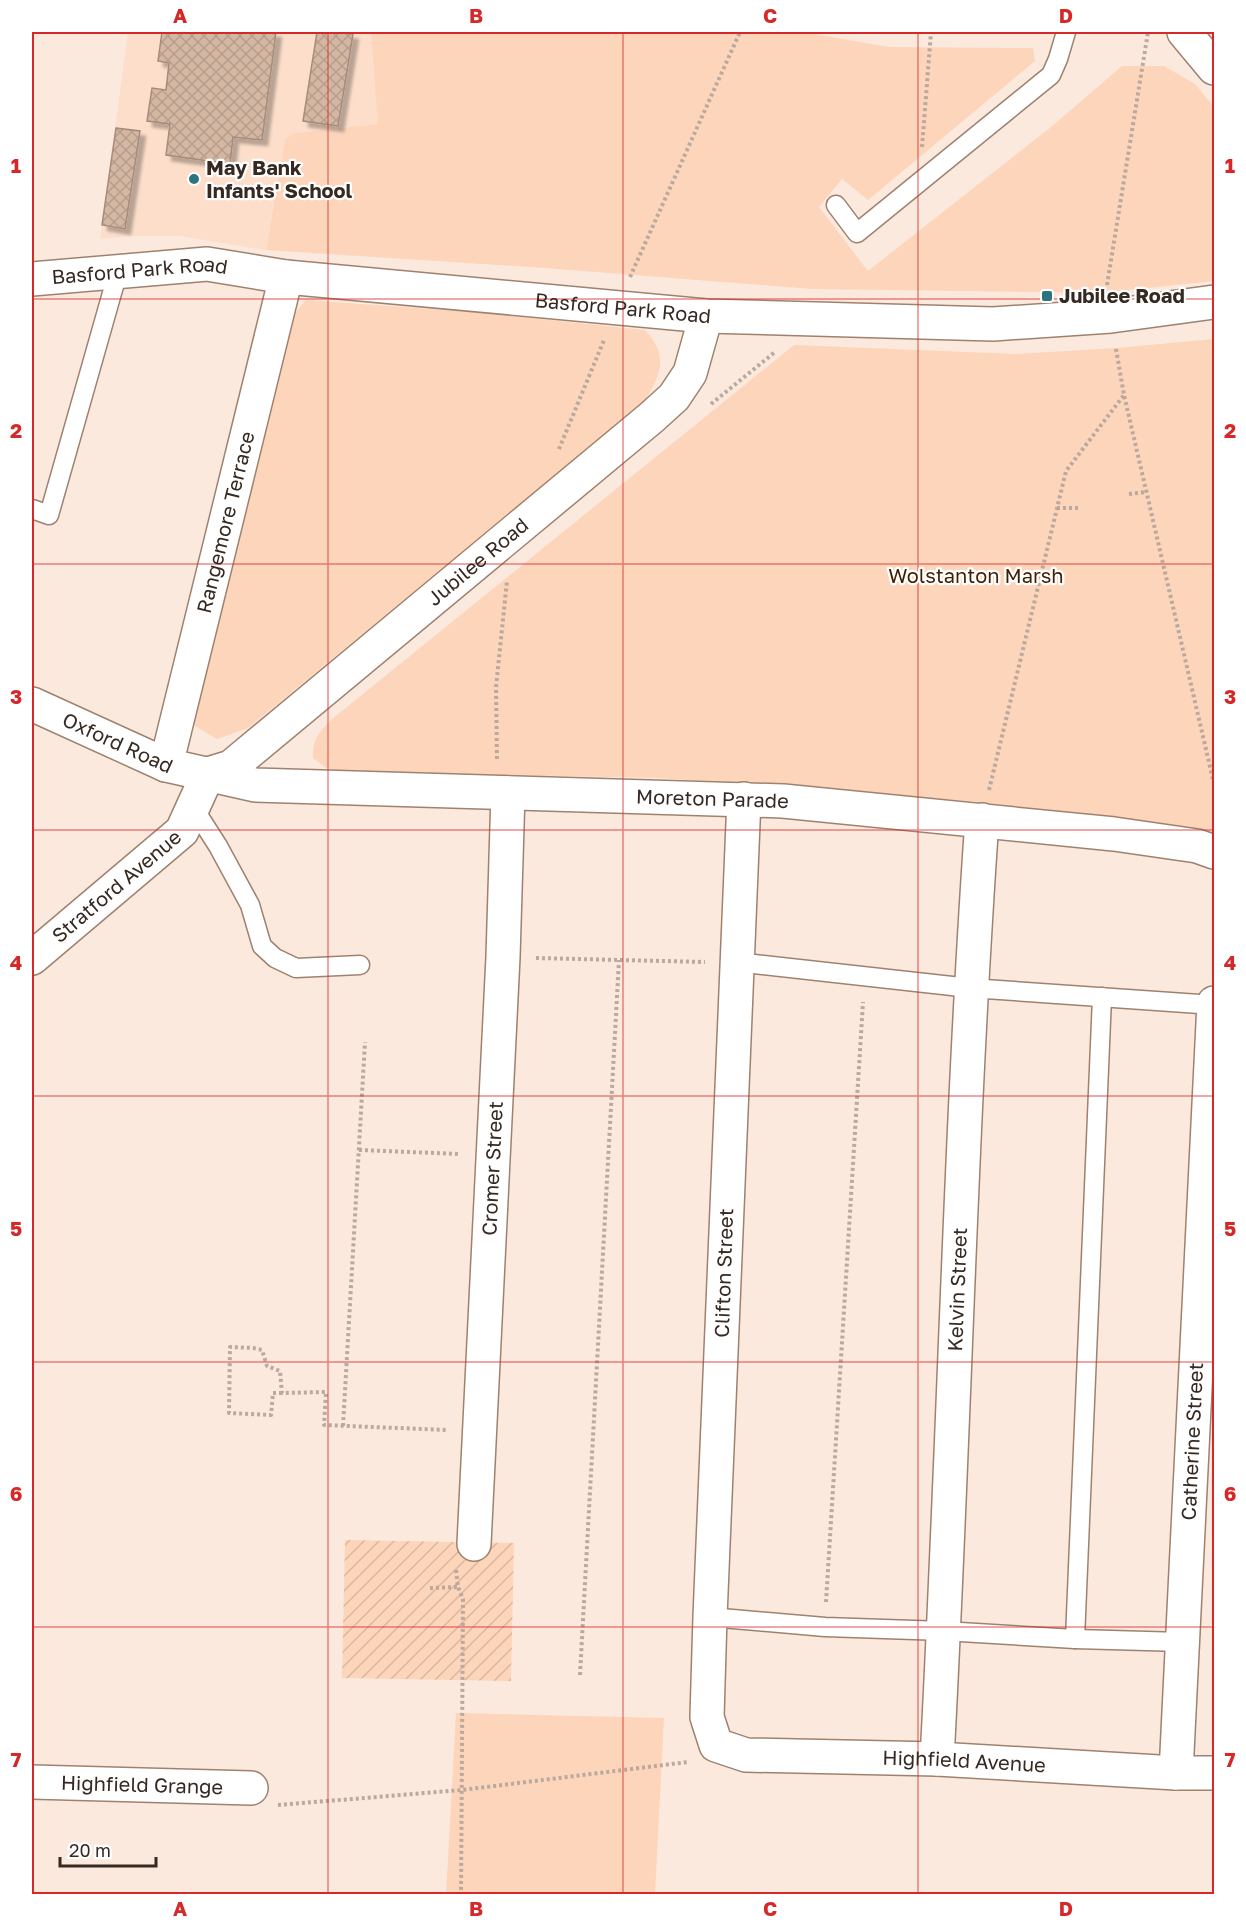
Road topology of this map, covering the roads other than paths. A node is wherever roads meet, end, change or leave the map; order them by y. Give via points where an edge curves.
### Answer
1 (1066, 32) edge
2 (1184, 32) edge
3 (1215, 68) edge
4 (836, 205) dead end
5 (118, 272) junction
6 (286, 278) junction
7 (32, 279) edge
8 (1215, 302) edge
9 (706, 316) junction
10 (32, 509) edge
11 (32, 704) edge
12 (166, 765) junction
13 (208, 774) junction
14 (502, 779) junction
15 (764, 800) junction
16 (193, 807) junction
17 (982, 820) junction
18 (1215, 852) edge
19 (32, 958) edge
20 (736, 962) junction
21 (360, 964) dead end
22 (970, 988) junction
23 (1102, 997) junction
24 (1214, 1004) edge
25 (474, 1544) road end
26 (710, 1617) junction
27 (944, 1631) junction
28 (1074, 1639) junction
29 (1182, 1642) junction
30 (702, 1754) joint
31 (937, 1759) junction
32 (1176, 1773) junction
33 (1215, 1773) edge
34 (32, 1782) edge
35 (251, 1788) road end

1 - 4 lane via 1051,75 857,233
2 - 3 main road
5 - 6 main road, Basford Park Road via 207,264
5 - 7 main road, Basford Park Road
5 - 10 lane via 50,515
6 - 9 main road, Basford Park Road
6 - 12 main road, Rangemore Terrace
8 - 9 main road, Basford Park Road via 1111,316 993,324
9 - 13 main road, Jubilee Road via 690,373 674,398 231,767
11 - 12 main road, Oxford Road
12 - 13 main road, Oxford Road
13 - 14 main road, Moreton Parade via 255,785 285,787
13 - 16 main road, Stratford Avenue
14 - 15 main road, Moreton Parade
14 - 25 main road, Cromer Street via 503,957
15 - 17 main road, Moreton Parade
15 - 20 main road, Clifton Street
16 - 19 main road, Stratford Avenue via 182,831
16 - 21 lane via 250,905 262,946 275,958 296,968
17 - 18 main road, Moreton Parade via 1197,846
17 - 22 main road, Kelvin Street
20 - 22 lane
20 - 26 main road, Clifton Street
22 - 23 lane
22 - 27 main road, Kelvin Street
23 - 24 lane
23 - 28 lane
24 - 29 main road, Catherine Street
26 - 27 lane via 825,1627
26 - 30 main road, Clifton Street
27 - 28 lane
27 - 31 main road, Kelvin Street
28 - 29 lane
29 - 32 main road, Catherine Street
30 - 31 main road, Highfield Avenue
31 - 32 main road, Highfield Avenue
32 - 33 main road, Highfield Avenue
34 - 35 main road, Highfield Grange

